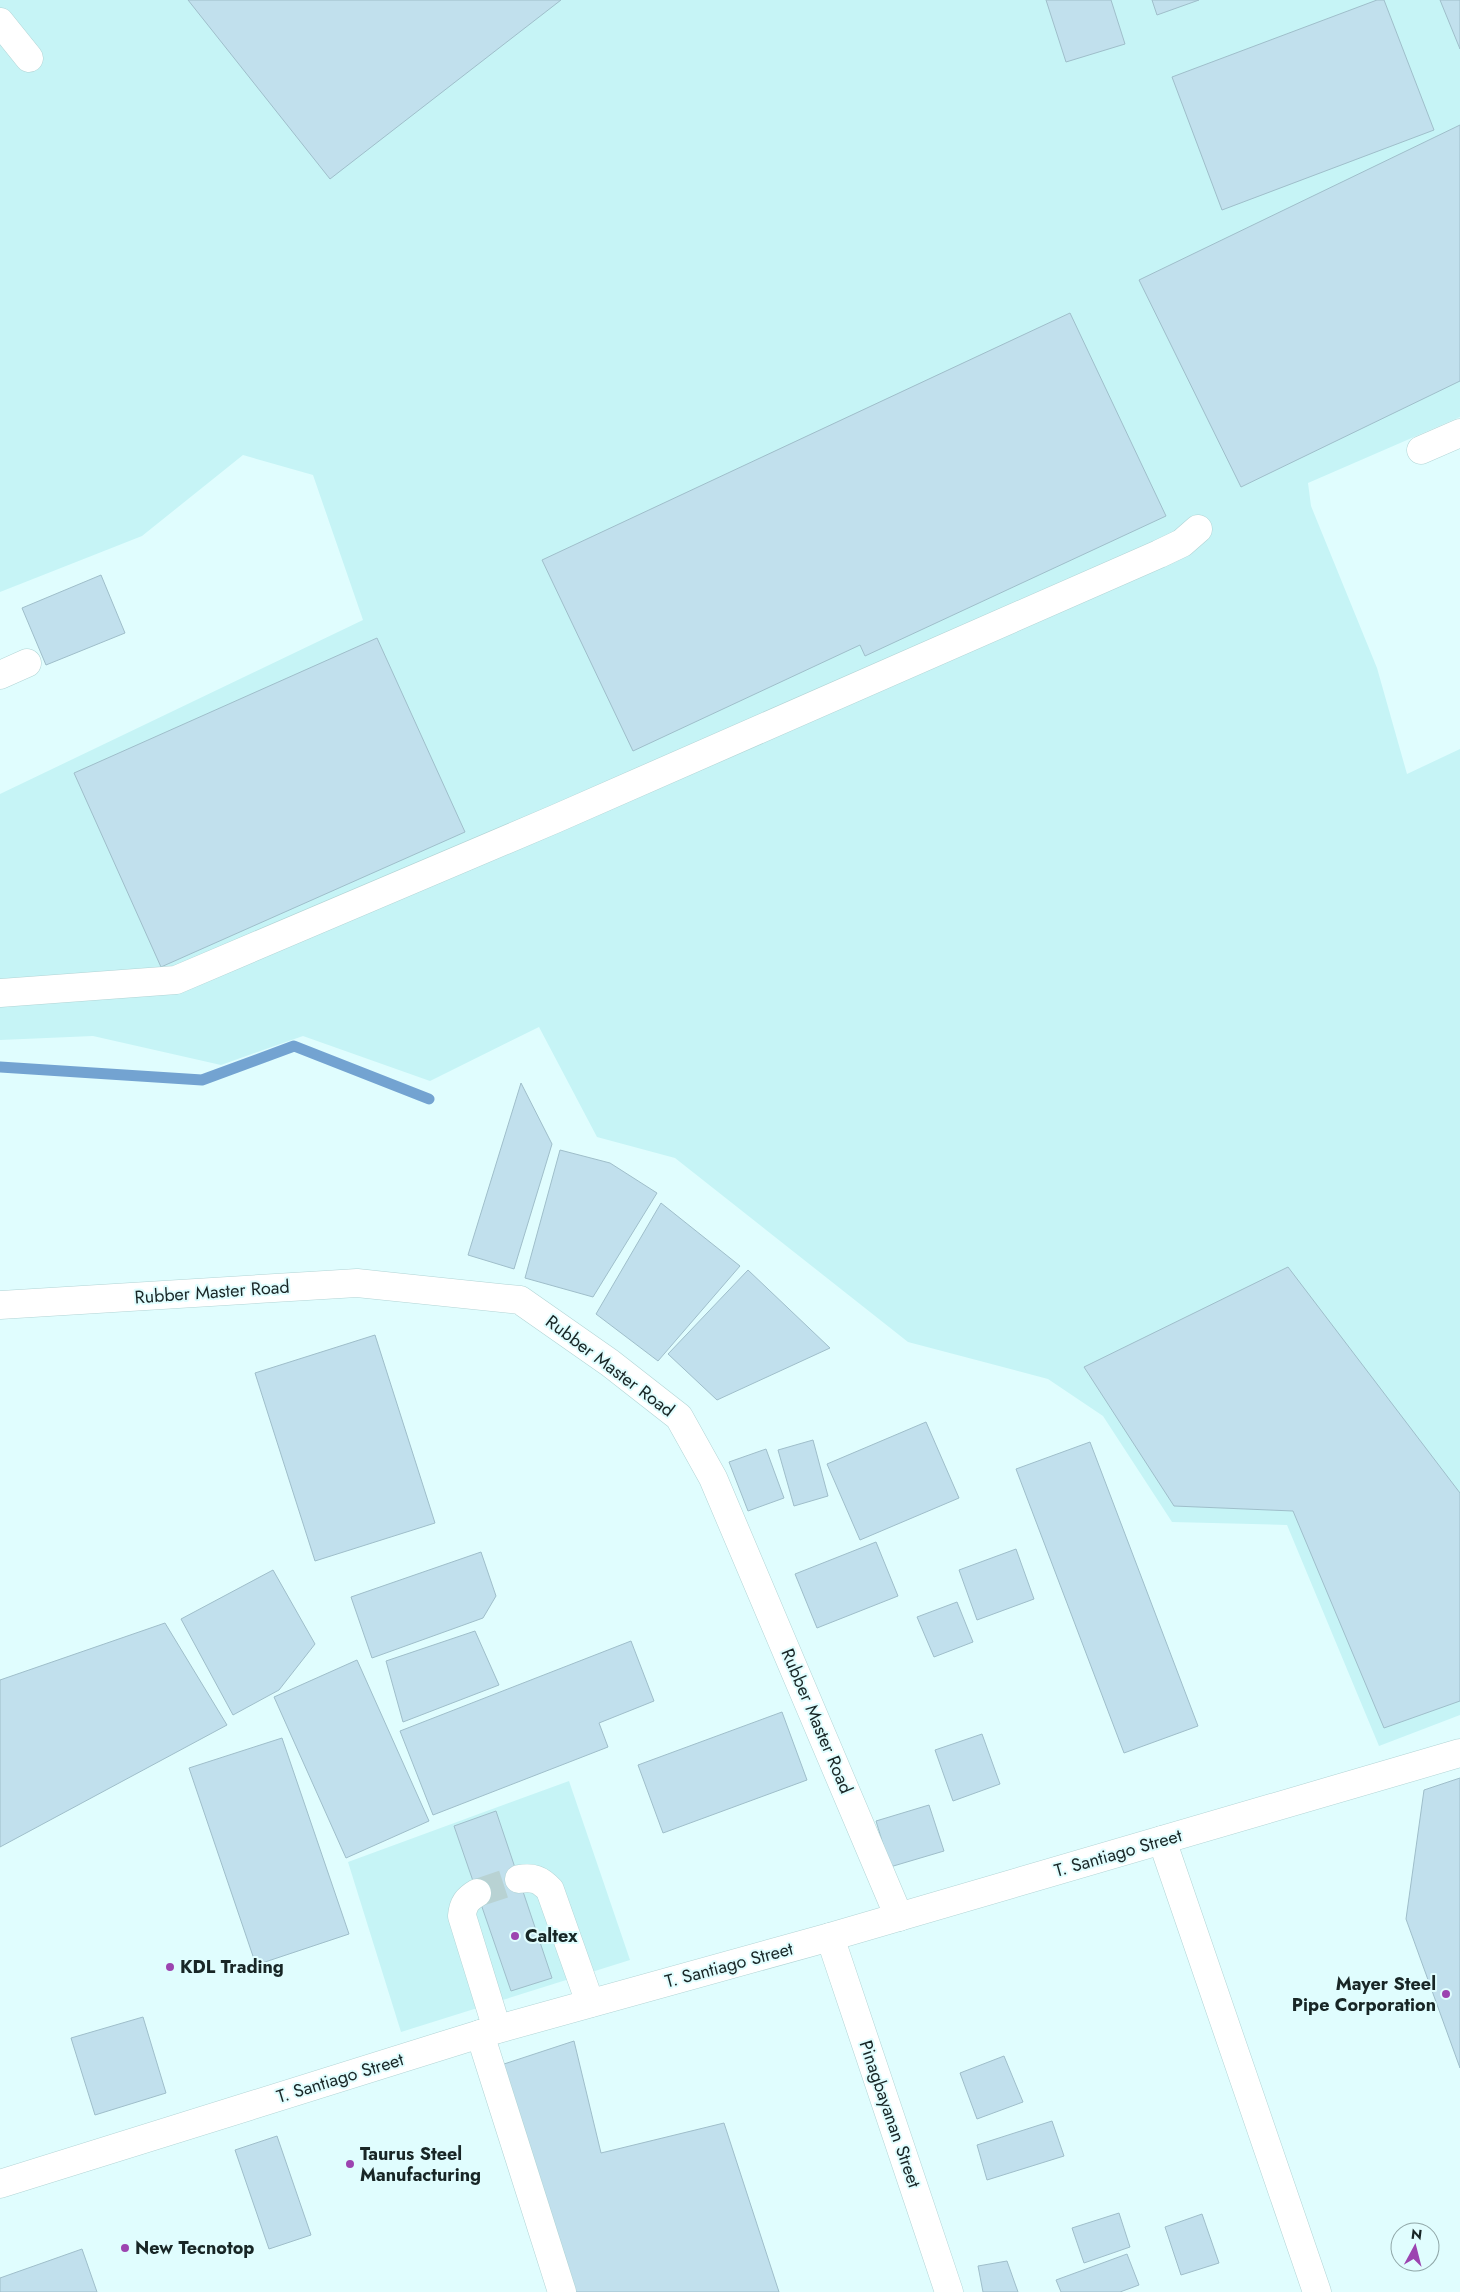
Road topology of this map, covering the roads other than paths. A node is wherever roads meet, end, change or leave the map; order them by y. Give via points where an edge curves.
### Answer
1 (0, 22) edge
2 (29, 58) dead end
3 (1460, 433) edge
4 (1421, 450) dead end
5 (1198, 529) dead end
6 (27, 663) dead end
7 (0, 675) edge
8 (0, 992) edge
9 (0, 1305) edge
10 (1460, 1753) edge
11 (1162, 1840) junction
12 (519, 1879) tunnel mouth
13 (477, 1893) tunnel mouth
14 (899, 1917) junction
15 (830, 1936) junction
16 (590, 2004) junction
17 (488, 2031) junction
18 (0, 2184) edge
19 (562, 2292) edge
20 (950, 2292) edge
21 (1317, 2292) edge

1 - 2 street
3 - 4 street
5 - 8 street via 1182,543 1159,554 555,819 176,980
6 - 7 street
9 - 14 street, Rubber Master Road via 357,1282 520,1300 610,1363 679,1417 712,1478
10 - 11 street, T. Santiago Street
11 - 14 street, T. Santiago Street
11 - 21 street
12 - 16 street via 532,1877 550,1890
13 - 17 street via 468,1899 462,1916
14 - 15 street, T. Santiago Street
15 - 16 street, T. Santiago Street
15 - 20 street, Pinagbayanan Street
16 - 17 street, T. Santiago Street
17 - 18 street, T. Santiago Street
17 - 19 street

